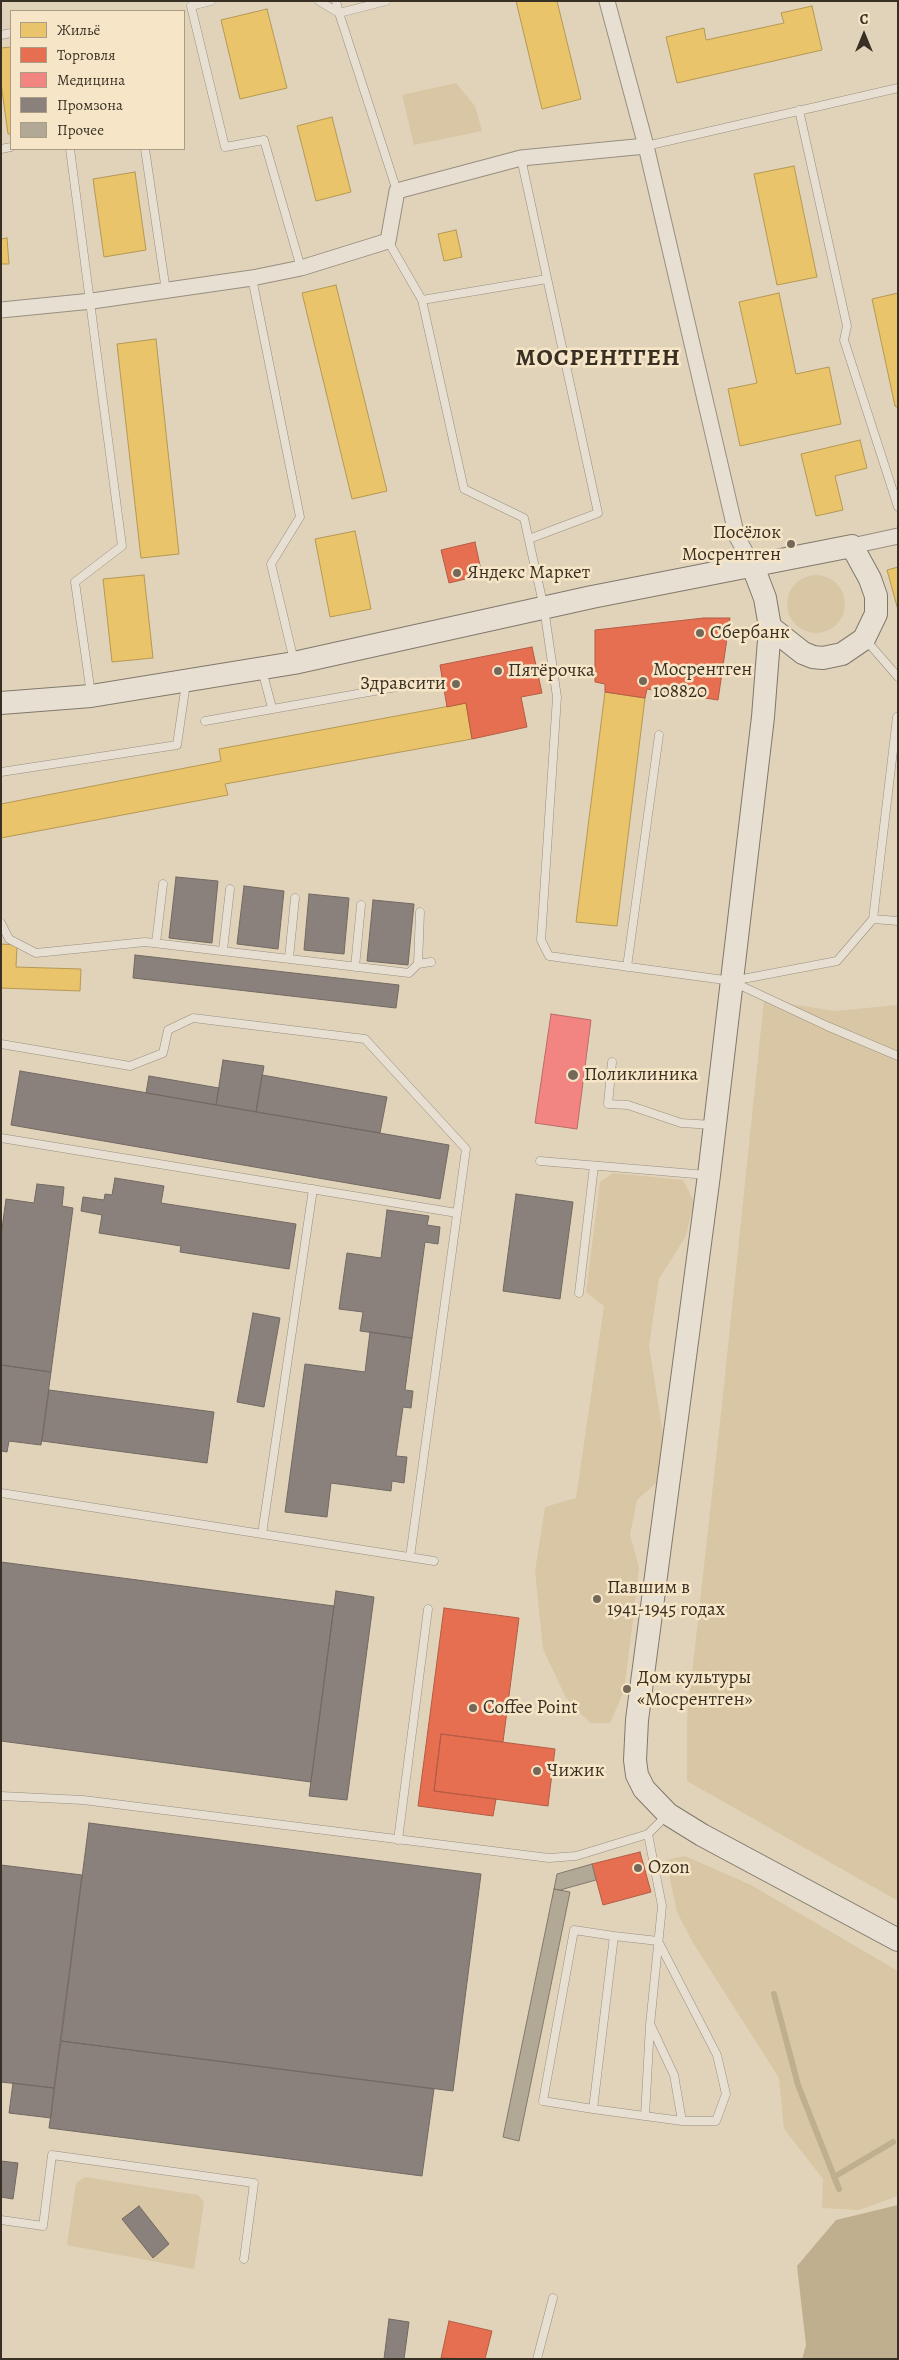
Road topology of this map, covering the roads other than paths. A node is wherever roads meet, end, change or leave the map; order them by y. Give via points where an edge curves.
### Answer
1 (211, 1) edge
2 (319, 1) edge
3 (336, 1) edge
4 (386, 1) edge
5 (608, 1) edge
6 (339, 13) junction
7 (898, 88) edge
8 (799, 110) junction
9 (646, 146) junction
10 (70, 150) edge
11 (145, 150) edge
12 (522, 158) junction
13 (397, 191) junction
14 (388, 241) junction
15 (301, 268) junction
16 (252, 278) junction
17 (548, 279) junction
18 (166, 290) junction
19 (422, 300) junction
20 (92, 301) junction
21 (1, 310) edge
22 (898, 507) edge
23 (898, 536) edge
24 (529, 539) junction
25 (852, 546) junction
26 (752, 564) junction
27 (544, 608) junction
28 (770, 627) junction
29 (864, 639) junction
30 (294, 663) junction
31 (262, 668) junction
32 (898, 677) edge
33 (186, 680) junction
34 (425, 682) dead end
35 (91, 696) junction
36 (1, 703) edge
37 (272, 708) junction
38 (896, 717) dead end
39 (205, 721) dead end
40 (659, 735) dead end
41 (896, 737) edge
42 (1, 772) edge
43 (163, 884) dead end
44 (230, 889) dead end
45 (295, 898) dead end
46 (361, 905) dead end
47 (420, 912) dead end
48 (873, 919) junction
49 (898, 921) edge
50 (1, 923) edge
51 (156, 943) junction
52 (223, 950) junction
53 (289, 958) junction
54 (431, 962) dead end
55 (418, 964) junction
56 (354, 967) junction
57 (627, 967) junction
58 (732, 981) junction
59 (1, 1044) edge
60 (898, 1056) edge
61 (612, 1062) dead end
62 (715, 1125) junction
63 (1, 1138) edge
64 (540, 1161) dead end
65 (594, 1166) junction
66 (709, 1175) junction
67 (313, 1189) junction
68 (457, 1213) junction
69 (578, 1293) dead end
70 (1, 1493) edge
71 (262, 1534) junction
72 (410, 1557) junction
73 (434, 1561) dead end
74 (428, 1609) dead end
75 (1, 1796) edge
76 (668, 1814) junction
77 (648, 1834) junction
78 (398, 1840) junction
79 (614, 1936) junction
80 (898, 1940) edge
81 (658, 1941) junction
82 (650, 2025) junction
83 (593, 2109) junction
84 (645, 2116) junction
85 (682, 2121) junction
86 (1, 2220) edge
87 (244, 2259) dead end
88 (554, 2298) dead end
89 (537, 2359) edge

1 - 15 lane via 191,6 225,147 264,140
2 - 6 lane
3 - 6 lane
4 - 6 lane
5 - 9 street
6 - 13 lane
7 - 8 lane
8 - 9 lane
8 - 22 lane via 847,326 844,340
9 - 12 street
9 - 26 street via 737,537
10 - 20 lane
11 - 18 lane
12 - 13 street
12 - 17 lane
13 - 14 street
14 - 15 street
14 - 19 lane
15 - 16 street
16 - 18 street
16 - 30 lane via 300,517 271,564
17 - 19 lane
17 - 24 lane via 598,513
18 - 20 street
19 - 24 lane via 464,489 524,518
20 - 21 street
20 - 35 lane via 122,546 75,582
23 - 25 street
24 - 27 lane
25 - 26 street
25 - 29 street via 876,596 876,614
26 - 27 street
26 - 28 street via 765,598
27 - 30 street
27 - 57 lane via 557,697 541,940 549,956
28 - 29 street via 802,653 813,657 842,654
28 - 58 street via 763,717
29 - 32 lane
30 - 31 street
31 - 33 street
31 - 37 lane
33 - 35 street
33 - 42 lane via 177,745
34 - 37 lane
35 - 36 street
37 - 39 lane
38 - 41 lane
40 - 57 lane
41 - 48 lane
43 - 51 lane
44 - 52 lane
45 - 53 lane
46 - 56 lane
47 - 55 lane
48 - 49 lane
48 - 58 lane via 837,961
50 - 51 lane via 9,939 36,953
51 - 52 lane
52 - 53 lane
53 - 56 lane
54 - 55 lane
55 - 56 lane via 409,973
57 - 58 lane
58 - 60 lane
58 - 62 street
59 - 68 lane via 130,1066 163,1053 168,1030 193,1018 365,1039 466,1149
61 - 62 lane via 608,1104 628,1105 681,1123
62 - 66 street
63 - 67 lane
64 - 65 lane
65 - 66 lane
65 - 69 lane
66 - 76 street via 637,1720 637,1775 644,1789
67 - 68 lane
67 - 71 lane
68 - 72 lane
70 - 71 lane
71 - 72 lane
72 - 73 lane
74 - 78 lane
75 - 78 lane via 83,1800
76 - 77 lane
76 - 80 street
77 - 78 lane via 560,1858
77 - 81 lane via 662,1906
79 - 81 lane
79 - 83 lane
79 - 83 lane via 574,1930 542,2101
81 - 82 lane
81 - 85 lane via 717,2055 726,2094 716,2121
82 - 84 lane
82 - 85 lane via 674,2076
83 - 84 lane
84 - 85 lane
86 - 87 lane via 43,2226 52,2155 254,2183
88 - 89 lane

